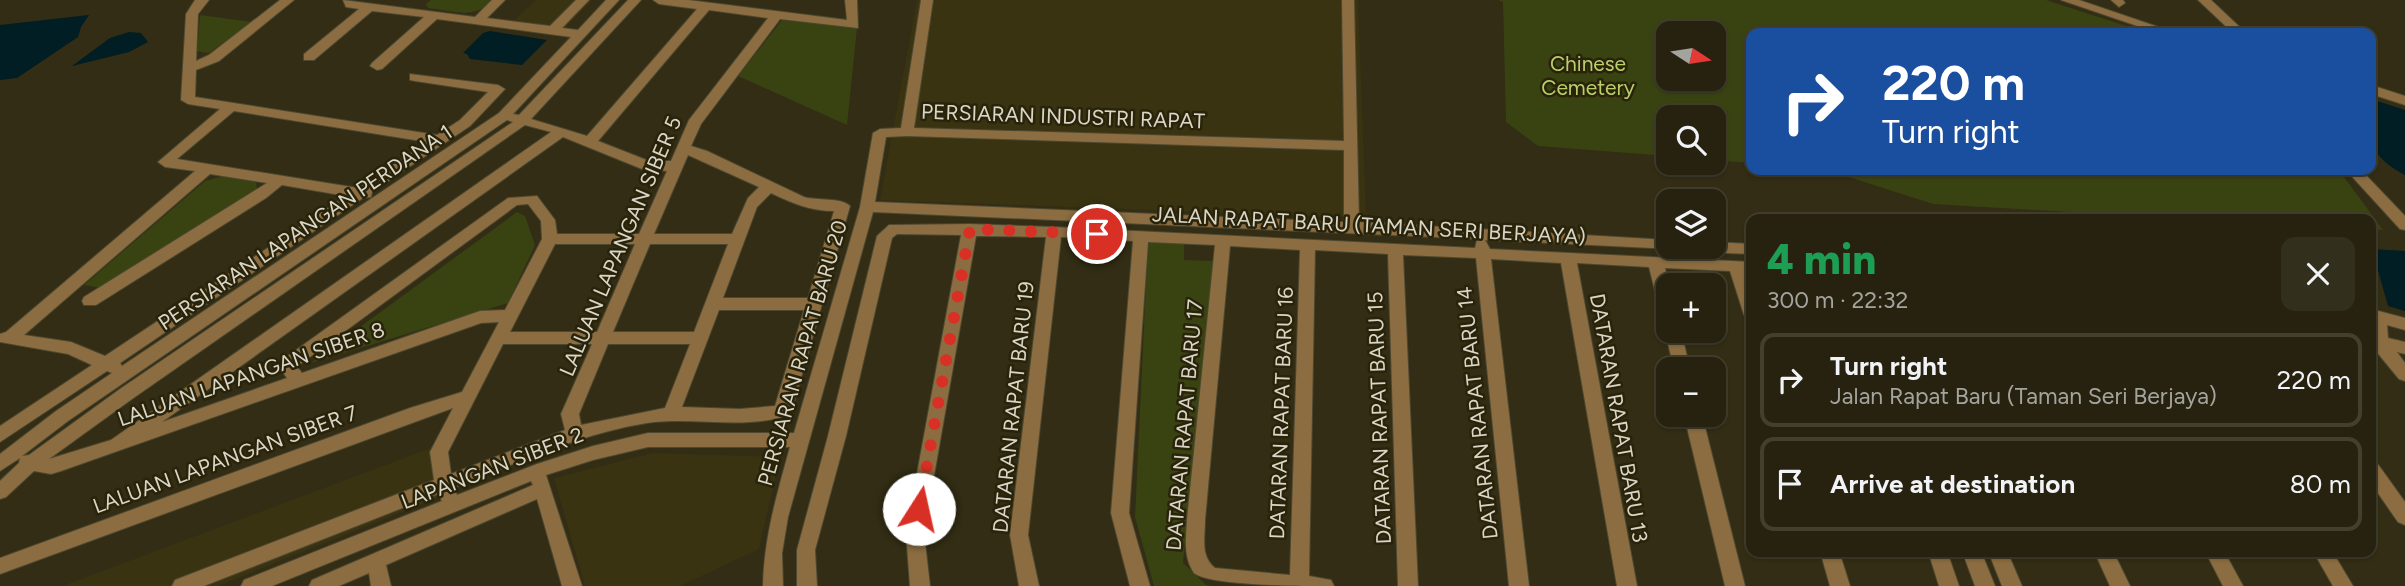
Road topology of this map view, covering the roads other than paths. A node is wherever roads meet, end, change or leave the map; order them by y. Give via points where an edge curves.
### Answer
1 (203, 0) edge
2 (288, 0) edge
3 (425, 0) edge
4 (499, 0) edge
5 (583, 0) edge
6 (613, 0) edge
7 (635, 0) edge
8 (660, 0) edge
9 (851, 0) edge
10 (927, 0) edge
11 (1348, 0) edge
12 (2067, 0) edge
13 (2193, 0) edge
14 (2204, 0) edge
15 (349, 2) edge
16 (706, 6) junction
17 (369, 7) junction
18 (411, 12) junction
19 (434, 15) junction
20 (777, 15) junction
21 (477, 21) junction
22 (2154, 28) edge
23 (2218, 28) edge
24 (2234, 28) edge
25 (552, 31) junction
26 (580, 34) junction
27 (309, 57) dead end
28 (377, 66) dead end
29 (188, 69) junction
30 (415, 77) dead end
31 (2376, 91) edge
32 (2405, 101) edge
33 (231, 107) junction
34 (504, 116) junction
35 (522, 120) junction
36 (562, 131) junction
37 (907, 132) junction
38 (440, 140) junction
39 (589, 142) junction
40 (1350, 146) junction
41 (684, 149) junction
42 (676, 166) junction
43 (208, 169) junction
44 (2358, 175) edge
45 (280, 180) junction
46 (769, 187) junction
47 (362, 192) junction
48 (380, 202) junction
49 (843, 206) joint
50 (867, 207) junction
51 (2405, 225) edge
52 (1352, 227) junction
53 (970, 229) junction
54 (1054, 232) junction
55 (1141, 237) junction
56 (550, 239) junction
57 (643, 239) junction
58 (738, 239) junction
59 (1223, 240) junction
60 (1308, 244) junction
61 (1482, 244) junction
62 (1656, 245) edge
63 (1395, 249) junction
64 (1726, 249) edge
65 (1746, 250) edge
66 (1568, 257) junction
67 (1656, 263) junction
68 (1744, 267) edge
69 (1658, 273) edge
70 (90, 301) dead end
71 (714, 304) junction
72 (813, 304) junction
73 (509, 316) junction
74 (2376, 316) edge
75 (2405, 324) edge
76 (5, 338) edge
77 (500, 338) junction
78 (602, 338) junction
79 (701, 338) junction
80 (2376, 340) edge
81 (2405, 348) edge
82 (108, 363) junction
83 (124, 374) junction
84 (2405, 375) edge
85 (300, 381) junction
86 (467, 397) junction
87 (671, 414) junction
88 (1696, 427) edge
89 (575, 433) junction
90 (0, 435) edge
91 (801, 440) junction
92 (117, 445) junction
93 (3, 461) edge
94 (31, 463) junction
95 (2376, 475) edge
96 (540, 480) junction
97 (443, 484) junction
98 (0, 492) edge
99 (453, 506) junction
100 (2405, 517) edge
101 (1831, 557) edge
102 (1939, 557) edge
103 (1973, 557) edge
104 (2000, 557) edge
105 (2106, 557) edge
106 (2217, 557) edge
107 (2326, 557) edge
108 (376, 562) junction
109 (0, 566) edge
110 (1299, 584) junction
111 (189, 585) edge
112 (251, 586) edge
113 (319, 586) edge
114 (381, 586) edge
115 (572, 586) edge
116 (773, 586) edge
117 (807, 586) edge
118 (920, 586) edge
119 (1029, 586) edge
120 (1140, 586) edge
121 (1324, 586) edge
122 (1408, 586) edge
123 (1519, 586) edge
124 (1627, 586) edge
125 (1735, 586) edge
126 (1840, 586) edge
127 (1950, 586) edge
128 (1985, 586) edge
129 (2012, 586) edge
130 (2120, 586) edge
131 (2233, 586) edge
132 (2343, 586) edge

1 - 29 street via 192,15
2 - 29 street via 214,58
3 - 18 street
4 - 21 street
5 - 25 street
6 - 26 street, PERSIARAN LAPANGAN PERDANA 1
7 - 35 street
8 - 16 street
9 - 20 street via 854,25
10 - 37 street, PERSIARAN INDUSTRI RAPAT
11 - 40 street
12 - 22 street
13 - 23 street
14 - 24 street
15 - 17 street
16 - 20 street
16 - 39 street
17 - 18 street
17 - 27 street
18 - 19 street
19 - 21 street
19 - 28 street
20 - 41 street, LALUAN LAPANGAN SIBER 5 via 694,123
21 - 25 street
25 - 26 street
26 - 34 street, PERSIARAN LAPANGAN PERDANA 1
29 - 33 street via 188,100
30 - 38 street via 499,89
31 - 32 street
33 - 38 street
33 - 43 street via 164,162
34 - 35 street
34 - 48 street, PERSIARAN LAPANGAN PERDANA 1
35 - 36 street
35 - 94 street
36 - 39 street
36 - 92 street
37 - 40 street, PERSIARAN INDUSTRI RAPAT
37 - 50 street, PERSIARAN RAPAT BARU 20 via 880,134
38 - 47 street
39 - 42 street via 647,166
40 - 52 street
41 - 42 street, LALUAN LAPANGAN SIBER 5
41 - 46 street
42 - 57 street, LALUAN LAPANGAN SIBER 5
43 - 45 street
43 - 76 street
44 - 51 street
45 - 47 street
45 - 70 street
46 - 49 street via 809,204
46 - 58 street via 755,198
47 - 48 street
47 - 82 street
48 - 83 street, PERSIARAN LAPANGAN PERDANA 1
49 - 72 street
50 - 52 street
50 - 91 street, PERSIARAN RAPAT BARU 20
52 - 61 street
53 - 54 street, JALAN RAPAT BARU (TAMAN SERI BERJAYA)
53 - 117 street, JALAN RAPAT BARU (TAMAN SERI BERJAYA) via 894,229 885,236 806,551
53 - 118 street via 915,533
54 - 55 street, JALAN RAPAT BARU (TAMAN SERI BERJAYA)
54 - 119 street, DATARAN RAPAT BARU 19 via 1019,535
55 - 59 street, JALAN RAPAT BARU (TAMAN SERI BERJAYA)
55 - 120 street via 1120,513
56 - 57 street
56 - 73 street
56 - 85 street via 548,219 532,199 513,201 291,362 289,370
57 - 58 street
57 - 78 street, LALUAN LAPANGAN SIBER 5
58 - 71 street
59 - 60 street, JALAN RAPAT BARU (TAMAN SERI BERJAYA)
59 - 110 street, DATARAN RAPAT BARU 17 via 1196,520 1196,564 1212,576
60 - 63 street, JALAN RAPAT BARU (TAMAN SERI BERJAYA)
60 - 110 street, DATARAN RAPAT BARU 16
61 - 62 street
61 - 63 street, JALAN RAPAT BARU (TAMAN SERI BERJAYA)
61 - 66 street, JALAN RAPAT BARU (TAMAN SERI BERJAYA)
61 - 123 street, DATARAN RAPAT BARU 14
63 - 122 street, DATARAN RAPAT BARU 15
64 - 65 street
66 - 67 street, JALAN RAPAT BARU (TAMAN SERI BERJAYA)
66 - 124 street, DATARAN RAPAT BARU 13
67 - 68 street, JALAN RAPAT BARU (TAMAN SERI BERJAYA)
67 - 69 street
71 - 72 street
71 - 79 street
72 - 87 street via 780,411
73 - 77 street
73 - 85 street, LALUAN LAPANGAN SIBER 8 via 480,317
74 - 75 street
76 - 82 street via 71,348
77 - 78 street
77 - 86 street
78 - 79 street
78 - 89 street, LALUAN LAPANGAN SIBER 5 via 570,414
79 - 87 street
80 - 81 street
80 - 84 street
82 - 83 street
82 - 90 street
83 - 93 street, PERSIARAN LAPANGAN PERDANA 1
85 - 92 street, LALUAN LAPANGAN SIBER 8
86 - 97 street via 439,452
86 - 109 street, LALUAN LAPANGAN SIBER 7
87 - 89 street
88 - 125 street
89 - 97 street
91 - 96 street, LAPANGAN SIBER 2 via 648,440 593,453
91 - 116 street, PERSIARAN RAPAT BARU 20 via 779,517
92 - 94 street, LALUAN LAPANGAN SIBER 8 via 51,467
93 - 94 street, LALUAN LAPANGAN SIBER 8
94 - 98 street
95 - 100 street
96 - 99 street, LAPANGAN SIBER 2
96 - 108 street
96 - 115 street
97 - 99 street
97 - 111 street
99 - 112 street, LAPANGAN SIBER 2
101 - 126 street
102 - 127 street
103 - 128 street
104 - 129 street
105 - 130 street
106 - 131 street
107 - 132 street
108 - 113 street
108 - 114 street
110 - 121 street, DATARAN RAPAT BARU 17

